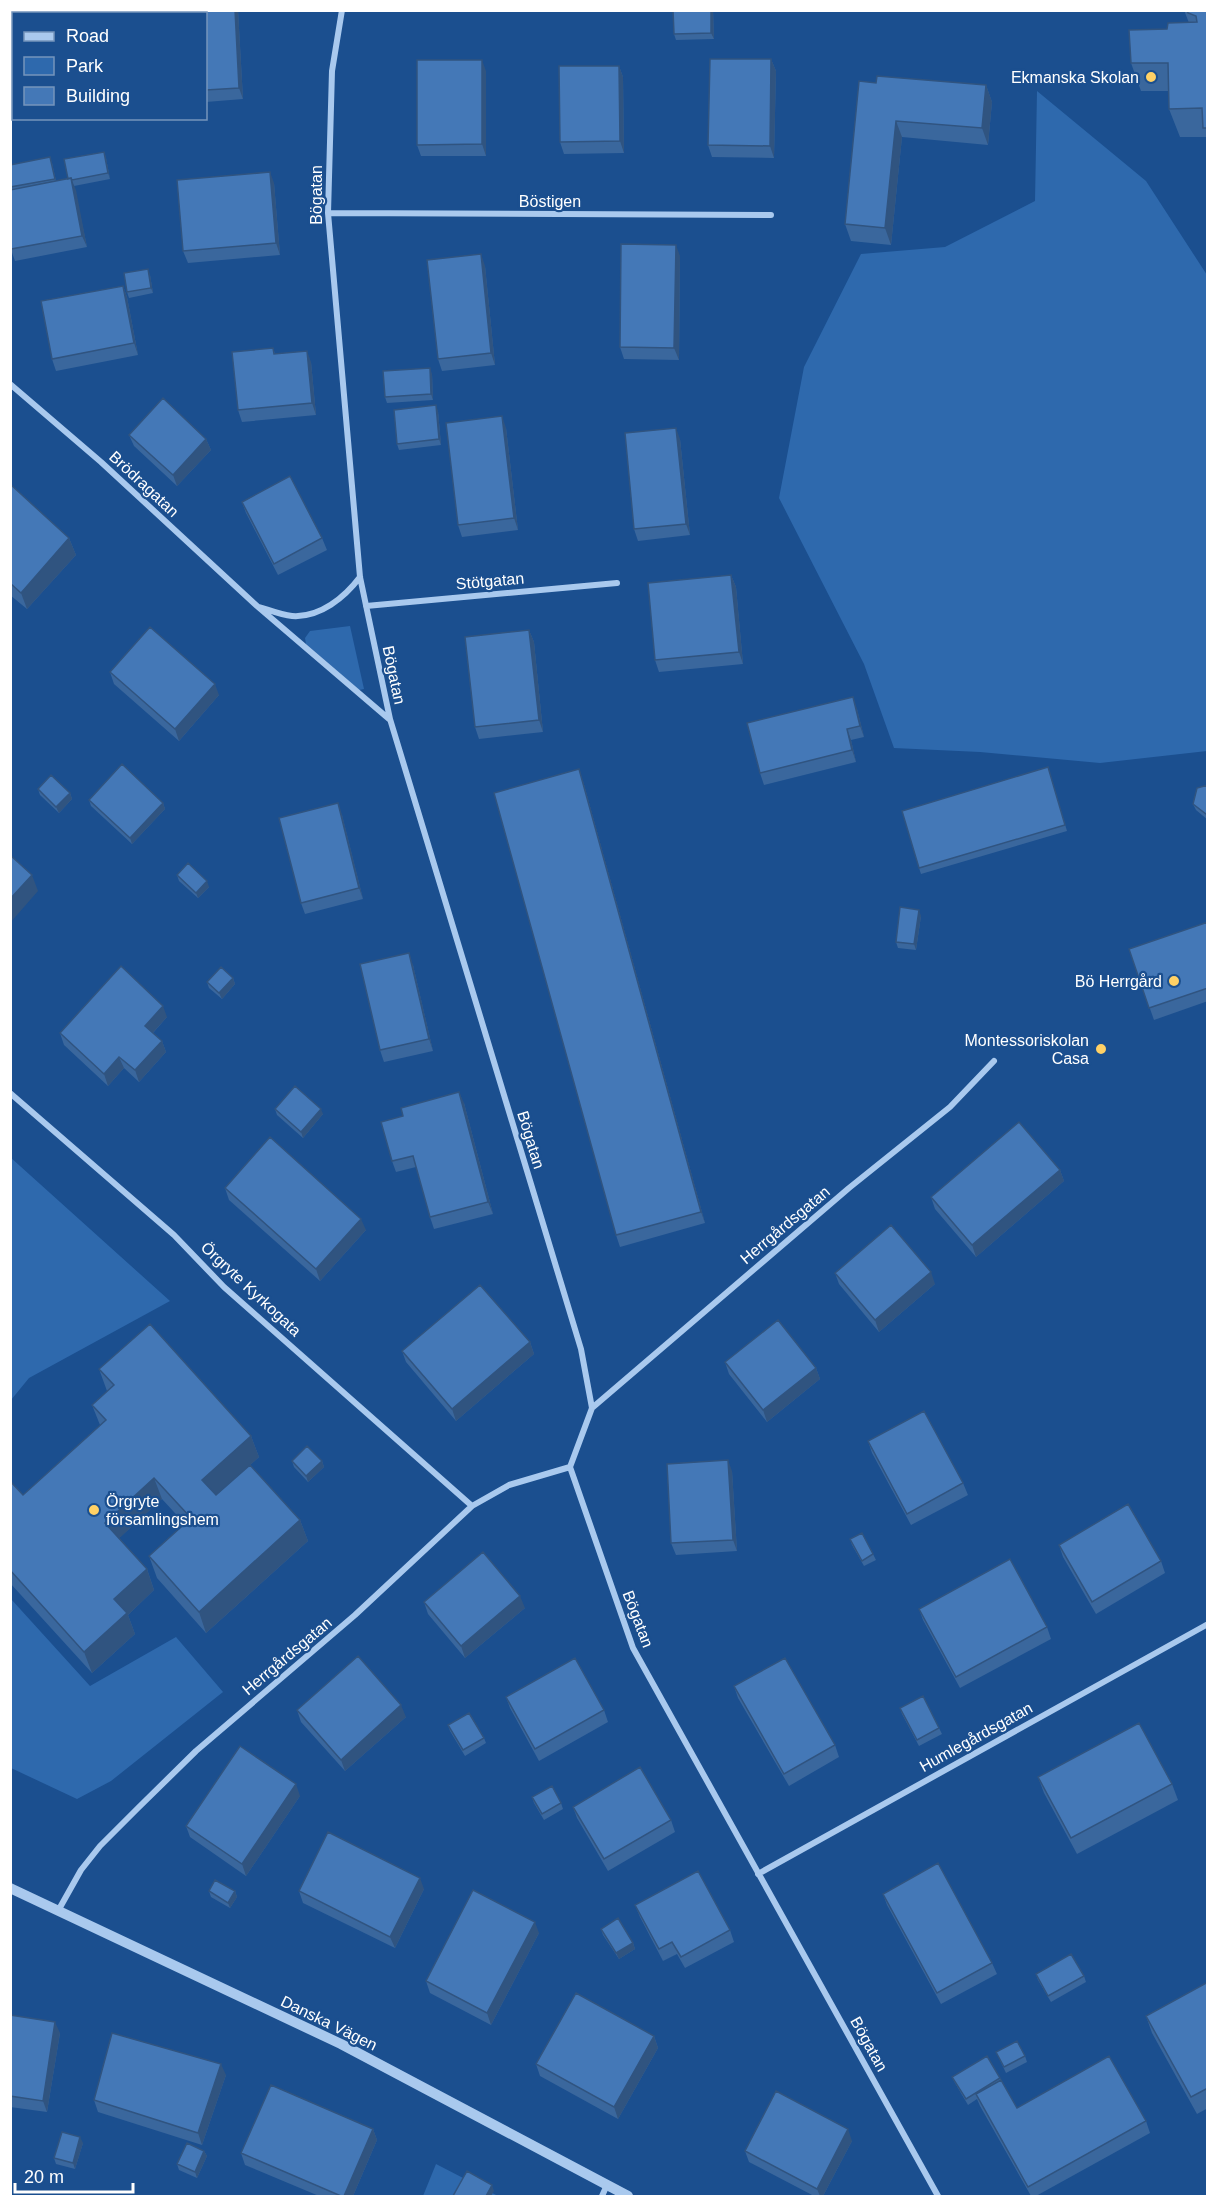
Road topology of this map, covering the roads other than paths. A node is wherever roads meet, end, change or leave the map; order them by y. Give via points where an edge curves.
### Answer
1 (342, 10) edge
2 (328, 213) junction
3 (771, 215) dead end
4 (10, 384) edge
5 (360, 577) junction
6 (617, 583) dead end
7 (257, 606) junction
8 (366, 606) junction
9 (390, 719) junction
10 (994, 1061) dead end
11 (10, 1093) edge
12 (592, 1408) junction
13 (570, 1467) junction
14 (472, 1506) junction
15 (1208, 1624) edge
16 (758, 1874) junction
17 (10, 1888) edge
18 (58, 1911) junction
19 (607, 2185) junction
20 (602, 2196) edge
21 (628, 2196) edge
22 (938, 2196) edge

1 - 2 street, Bögatan via 332,71
2 - 3 street, Böstigen
2 - 5 street, Bögatan
4 - 7 street, Brödragatan
5 - 7 street, Brödragatan via 349,591 320,612 292,616
5 - 8 street, Bögatan
6 - 8 street, Stötgatan
7 - 9 street, Brödragatan
8 - 9 street, Bögatan
9 - 12 street, Bögatan via 581,1349
10 - 12 street, Herrgårdsgatan via 950,1107
11 - 14 street, Örgryte Kyrkogata via 174,1235 224,1287
12 - 13 street
13 - 14 street, Herrgårdsgatan via 509,1485
13 - 16 street, Bögatan via 633,1648
14 - 18 street, Herrgårdsgatan via 355,1616 196,1751 146,1799 81,1870
15 - 16 street, Humlegårdsgatan
16 - 22 street, Bögatan
17 - 18 street, Danska Vägen
18 - 19 street, Danska Vägen via 340,2044
19 - 20 street
19 - 21 street, Danska Vägen

